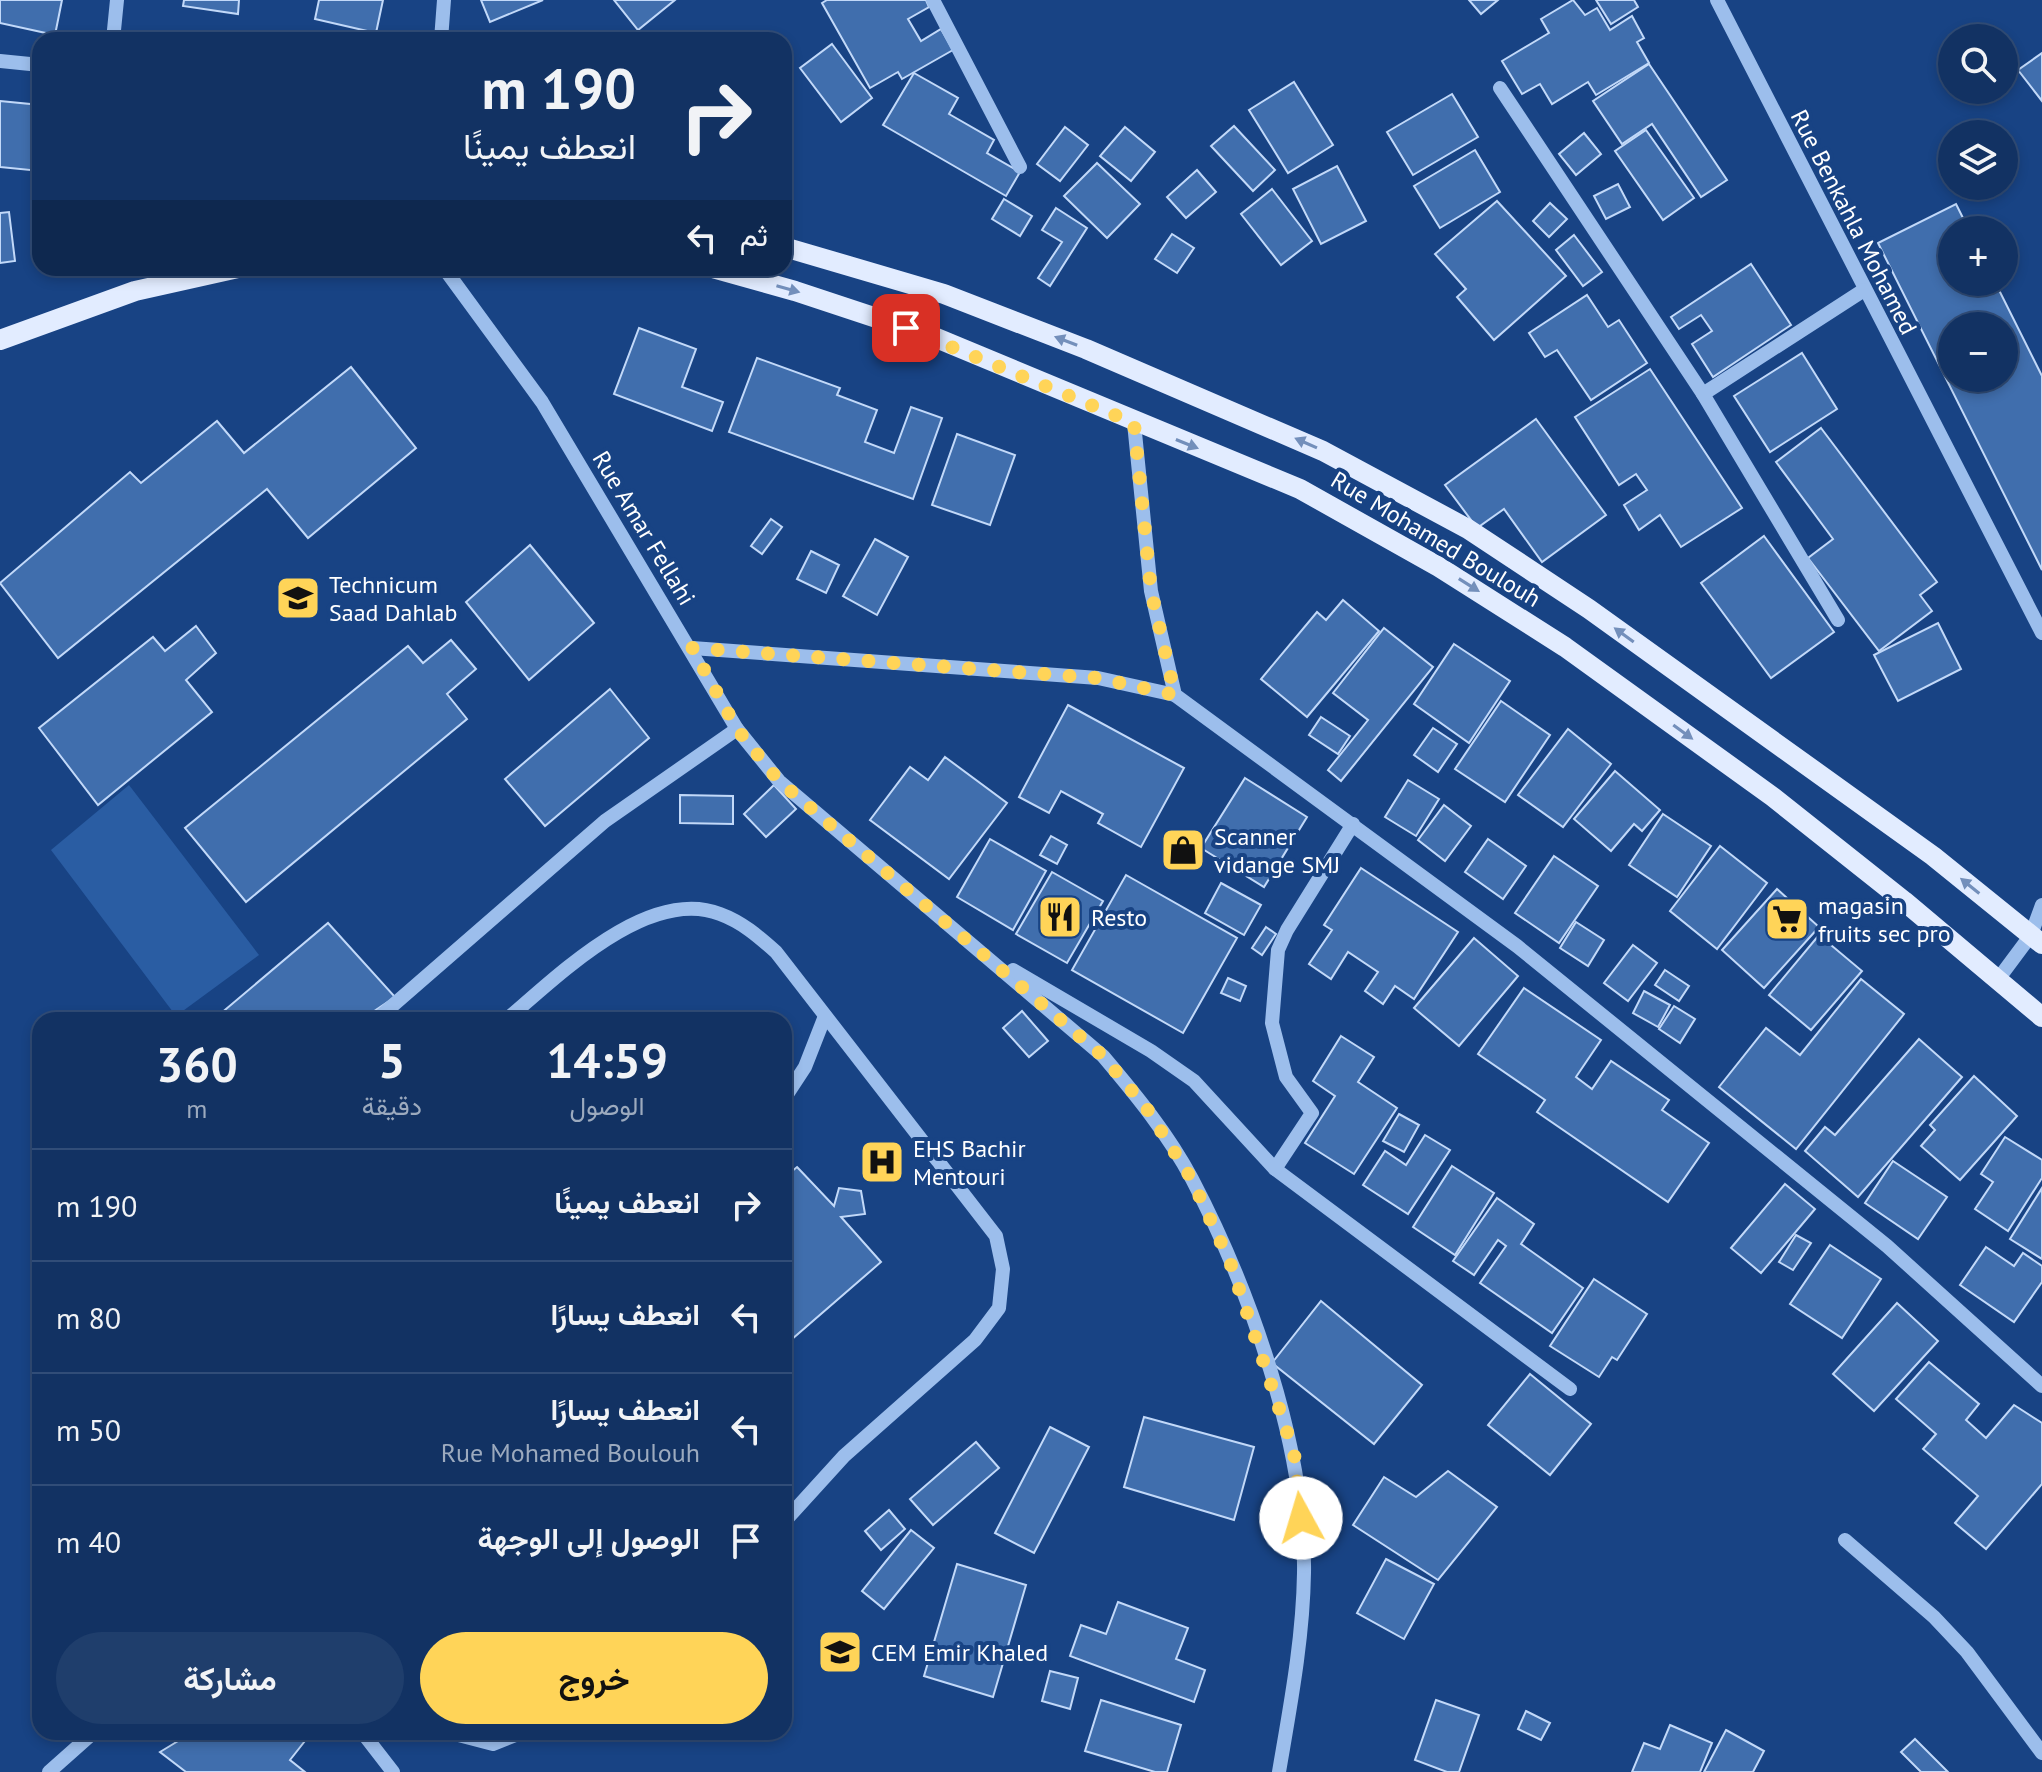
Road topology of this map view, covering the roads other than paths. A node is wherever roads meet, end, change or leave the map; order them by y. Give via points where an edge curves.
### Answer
1 (117, 0) edge
2 (444, 0) edge
3 (933, 0) edge
4 (1717, 0) edge
5 (114, 32) edge
6 (442, 32) edge
7 (0, 61) edge
8 (32, 64) edge
9 (1500, 88) dead end
10 (1020, 167) dead end
11 (792, 249) edge
12 (202, 276) edge
13 (450, 276) edge
14 (742, 276) edge
15 (1864, 290) junction
16 (0, 340) edge
17 (1703, 394) junction
18 (1134, 423) junction
19 (1838, 620) dead end
20 (2042, 633) edge
21 (692, 648) junction
22 (1175, 695) junction
23 (737, 729) junction
24 (1353, 824) junction
25 (2042, 905) edge
26 (2037, 939) edge
27 (984, 952) junction
28 (1999, 978) junction
29 (385, 1012) edge
30 (516, 1012) edge
31 (825, 1016) junction
32 (2042, 1017) edge
33 (792, 1087) edge
34 (1275, 1169) junction
35 (2042, 1386) edge
36 (1570, 1389) dead end
37 (792, 1513) edge
38 (1845, 1540) dead end
39 (85, 1740) edge
40 (368, 1740) edge
41 (478, 1740) edge
42 (503, 1740) edge
43 (2042, 1753) edge
44 (49, 1772) edge
45 (393, 1772) edge
46 (1279, 1772) edge

1 - 5 street
2 - 6 street
3 - 10 street
4 - 15 street, Rue Benkahla Mohamed
7 - 8 street
9 - 17 street
26 -> 11 main road via 1933,856 1589,609 1468,529 1323,451 1086,349 944,294
12 - 16 main road via 135,291
13 - 21 street, Rue Amar Fellahi via 542,402
14 -> 18 main road, Rue Mohamed Boulouh via 934,337
15 - 17 street
15 - 20 street, Rue Benkahla Mohamed
17 - 19 street
18 - 22 street via 1151,591
18 -> 28 main road, Rue Mohamed Boulouh via 1300,489 1439,567 1565,647 1773,797
21 - 22 street via 1098,678
21 - 23 street, Rue Amar Fellahi
22 - 24 street
23 - 27 street, Rue Amar Fellahi via 779,781
23 - 29 street via 605,821
24 - 34 street via 1278,950 1272,1023 1286,1077 1312,1113
24 - 35 street via 1517,946 1887,1246
25 - 26 street
26 - 28 street
27 - 34 street via 1194,1081
27 - 46 street, Rue Amar Fellahi via 1103,1056 1147,1109 1191,1178 1245,1303 1294,1453 1301,1518 1304,1572 1298,1649
28 - 32 main road, Rue Mohamed Boulouh
30 - 31 street via 615,934 651,916 685,911 717,912 748,927 776,952
31 - 33 street
31 - 37 street via 996,1236 1003,1269 999,1308 975,1340 844,1456
34 - 36 street
38 - 43 street via 1967,1652
39 - 44 street
40 - 45 street
41 - 42 street

